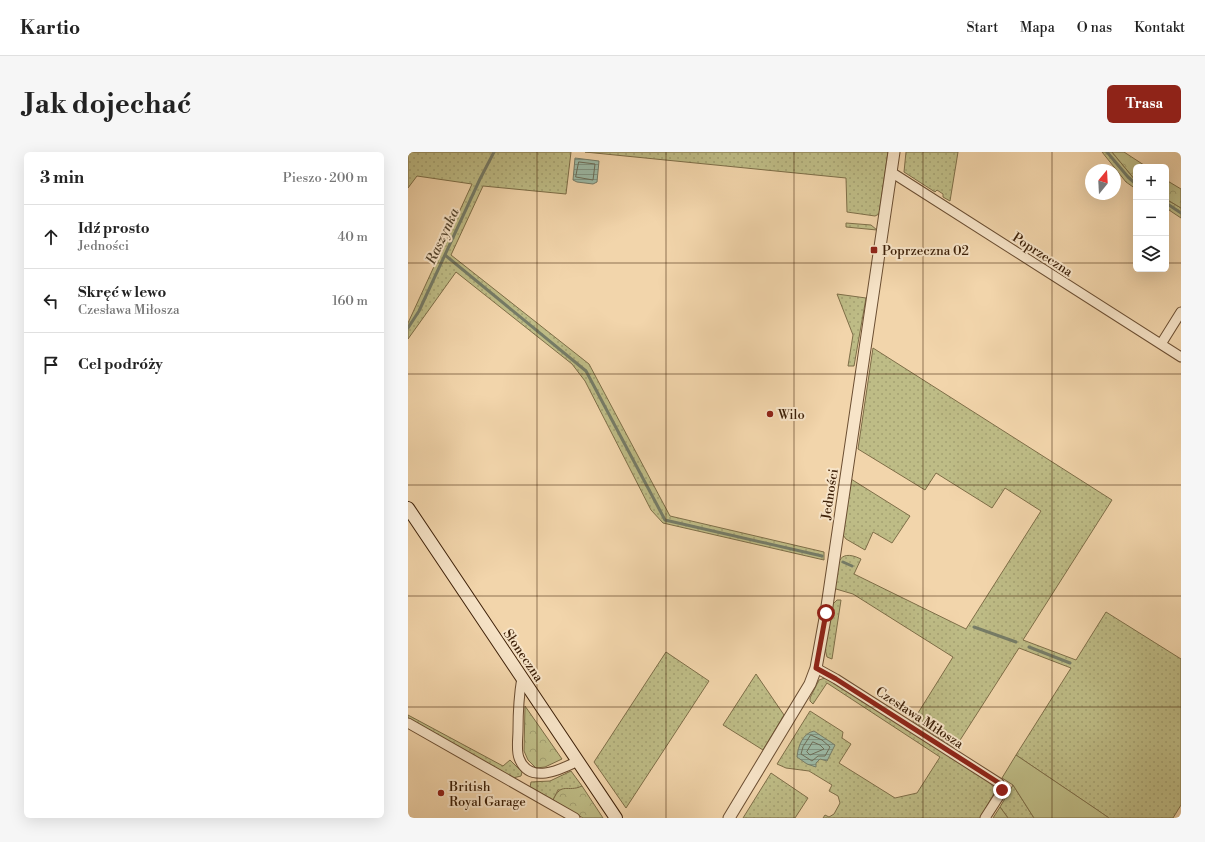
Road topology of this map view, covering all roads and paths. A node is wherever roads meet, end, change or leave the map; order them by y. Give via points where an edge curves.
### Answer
1 (894, 152) edge
2 (892, 172) junction
3 (1181, 312) edge
4 (1161, 344) junction
5 (1181, 357) edge
6 (408, 508) edge
7 (816, 668) junction
8 (522, 677) junction
9 (408, 723) edge
10 (578, 761) junction
11 (530, 771) junction
12 (521, 787) junction
13 (575, 818) edge
14 (616, 818) edge
15 (729, 818) edge
16 (985, 818) edge

1 - 2 street, Jedności
2 - 4 street, Poprzeczna
2 - 7 street, Jedności
3 - 4 street
4 - 5 street, Poprzeczna
6 - 8 main road, Słoneczna
7 - 15 street, Jedności via 803,697
7 - 16 street, Czesława Miłosza via 999,783 1001,793
8 - 10 main road, Słoneczna
8 - 11 street via 518,697 518,751 522,764
9 - 12 street
10 - 11 street via 543,774
10 - 14 main road, Słoneczna
11 - 12 street
12 - 13 street

